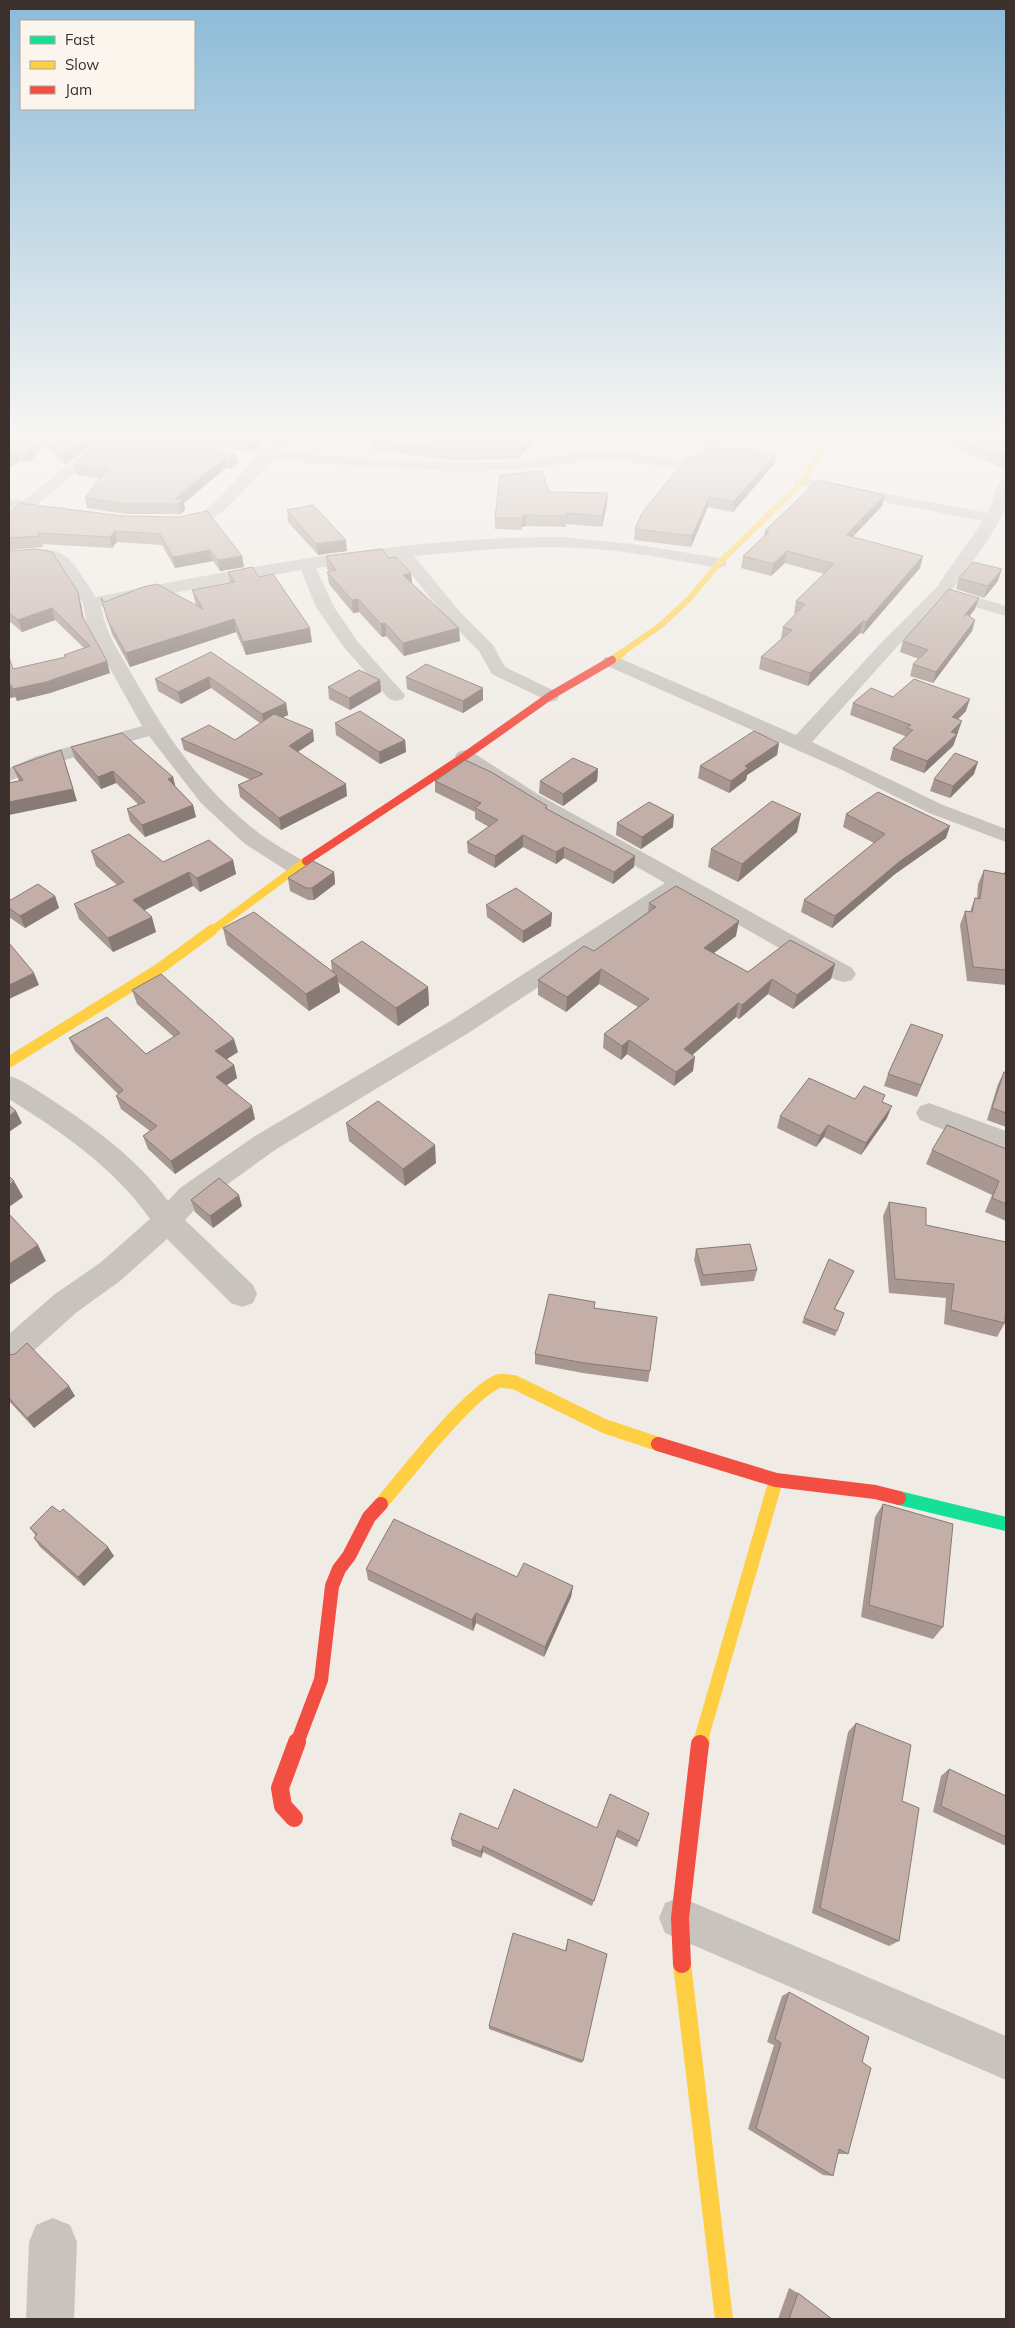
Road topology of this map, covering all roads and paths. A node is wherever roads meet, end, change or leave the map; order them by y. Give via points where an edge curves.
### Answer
1 (467, 547) edge
2 (617, 547) edge
3 (736, 547) edge
4 (975, 547) edge
5 (402, 552) junction
6 (9, 556) edge
7 (306, 563) junction
8 (719, 563) junction
9 (942, 592) junction
10 (92, 602) junction
11 (1006, 611) edge
12 (611, 662) junction
13 (396, 695) dead end
14 (550, 696) junction
15 (153, 729) junction
16 (800, 744) junction
17 (465, 756) junction
18 (9, 775) edge
19 (1006, 836) edge
20 (297, 867) junction
21 (680, 884) junction
22 (844, 974) dead end
23 (9, 1062) edge
24 (9, 1086) edge
25 (929, 1113) dead end
26 (1006, 1141) edge
27 (167, 1220) junction
28 (242, 1294) dead end
29 (9, 1353) edge
30 (776, 1480) junction
31 (1006, 1524) edge
32 (294, 1818) dead end
33 (680, 1918) junction
34 (1006, 2058) edge
35 (53, 2242) dead end
36 (50, 2319) edge
37 (724, 2319) edge

1 - 5 street
2 - 8 street
3 - 8 street
4 - 9 street
5 - 7 street
5 - 14 street via 455,617 487,649 498,670
6 - 10 street via 39,553 62,559
7 - 10 street
7 - 13 street via 325,607 352,646
8 - 12 street via 689,599
9 - 11 street
9 - 16 street via 889,645
10 - 15 street via 96,627
12 - 14 street
12 - 16 street
14 - 17 street
15 - 18 street via 44,760
15 - 20 street via 208,799 253,839
16 - 19 street via 936,809
17 - 20 street
17 - 21 street via 532,799
20 - 23 street via 159,969
21 - 22 street
21 - 27 street via 461,1026 265,1143 190,1196
24 - 27 street via 69,1124 125,1168
25 - 26 street
27 - 28 street
27 - 29 street via 110,1272 66,1303
30 - 31 street via 875,1492
30 - 32 street via 604,1426 514,1382 498,1381 486,1388 369,1517 349,1556 338,1569 332,1586 321,1680 280,1788 283,1806
30 - 33 street via 700,1743
33 - 34 street
33 - 37 street via 682,1975
35 - 36 street

